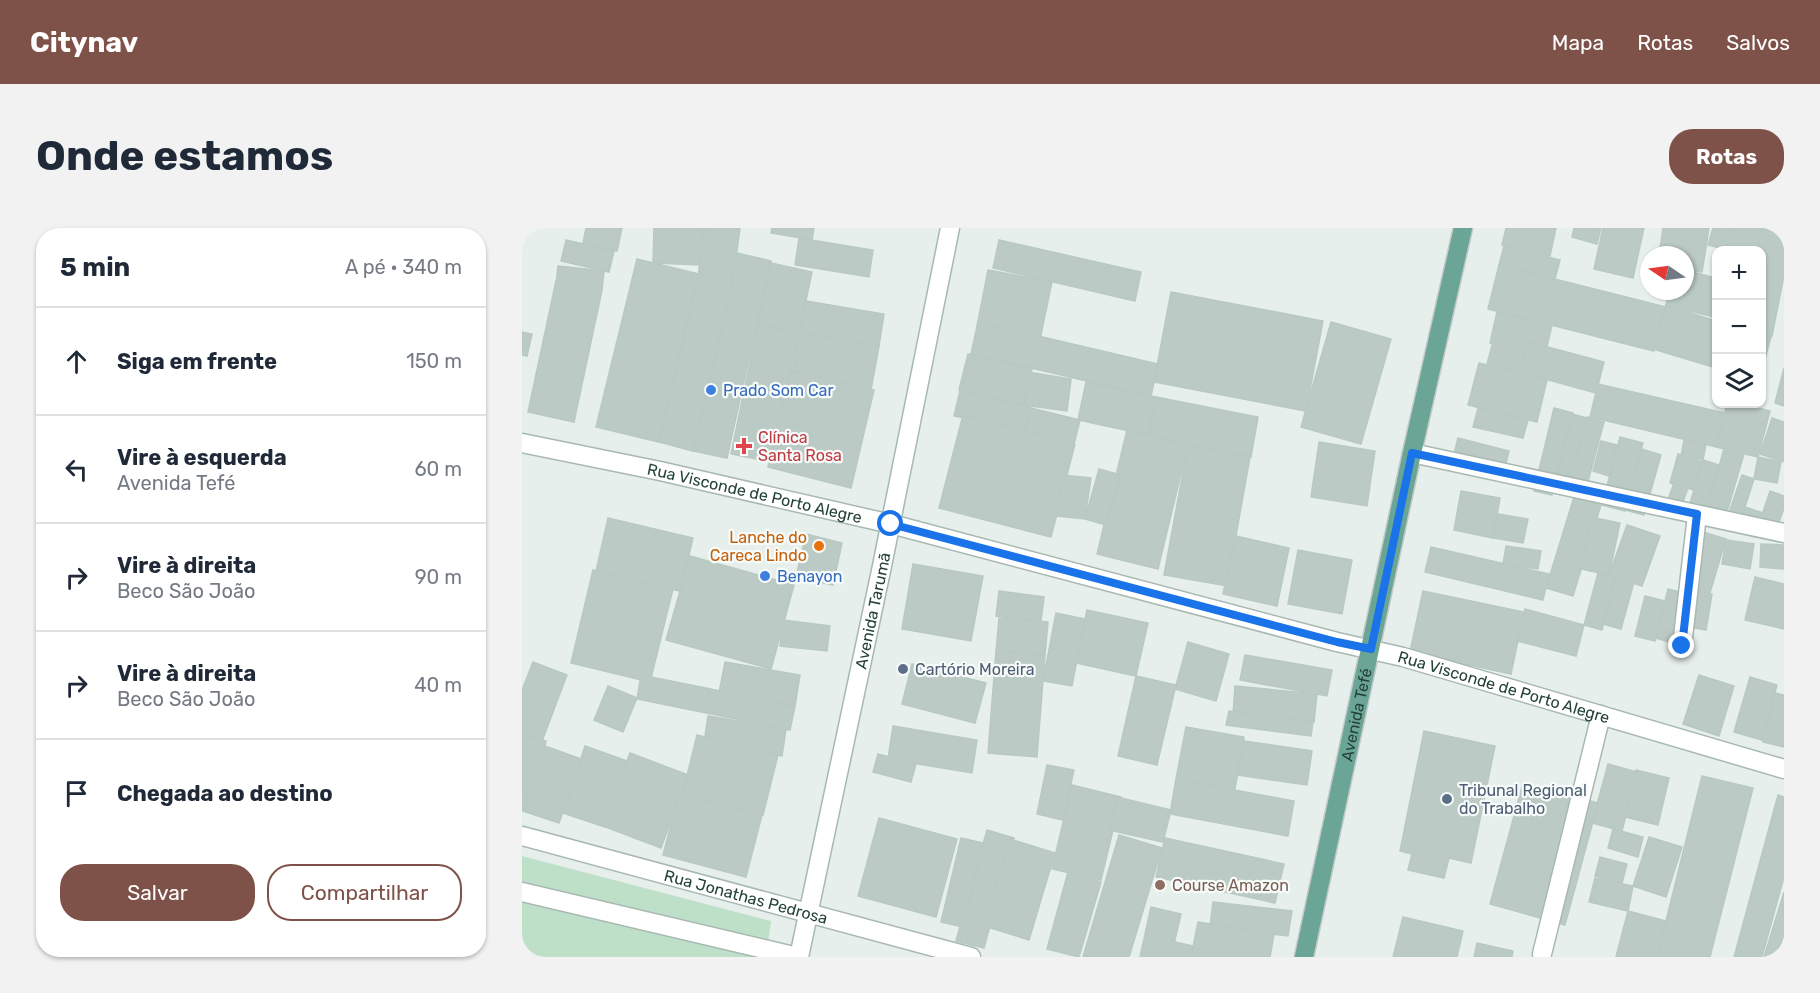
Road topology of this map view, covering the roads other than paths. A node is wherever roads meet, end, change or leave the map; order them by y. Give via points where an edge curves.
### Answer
1 (950, 228) edge
2 (1463, 228) edge
3 (522, 443) edge
4 (1412, 453) junction
5 (1697, 514) junction
6 (891, 524) junction
7 (1784, 533) edge
8 (1682, 646) dead end
9 (1371, 649) junction
10 (1601, 715) junction
11 (1784, 770) edge
12 (522, 836) edge
13 (522, 892) edge
14 (808, 915) junction
15 (1542, 954) dead end
16 (798, 957) edge
17 (971, 957) edge
18 (1304, 957) edge

1 - 6 street, Avenida Tarumã
2 - 4 main road, Avenida Tefé
3 - 6 street, Rua Visconde de Porto Alegre
4 - 5 street
4 - 9 main road, Avenida Tefé
5 - 7 street
5 - 8 street
6 - 9 street, Rua Visconde de Porto Alegre
6 - 14 street, Avenida Tarumã
9 - 10 street, Rua Visconde de Porto Alegre
9 - 18 main road, Avenida Tefé
10 - 11 street, Rua Visconde de Porto Alegre
10 - 15 street
12 - 14 street, Rua Jonathas Pedrosa
13 - 16 street
14 - 16 street, Avenida Tarumã
14 - 17 street, Rua Jonathas Pedrosa

